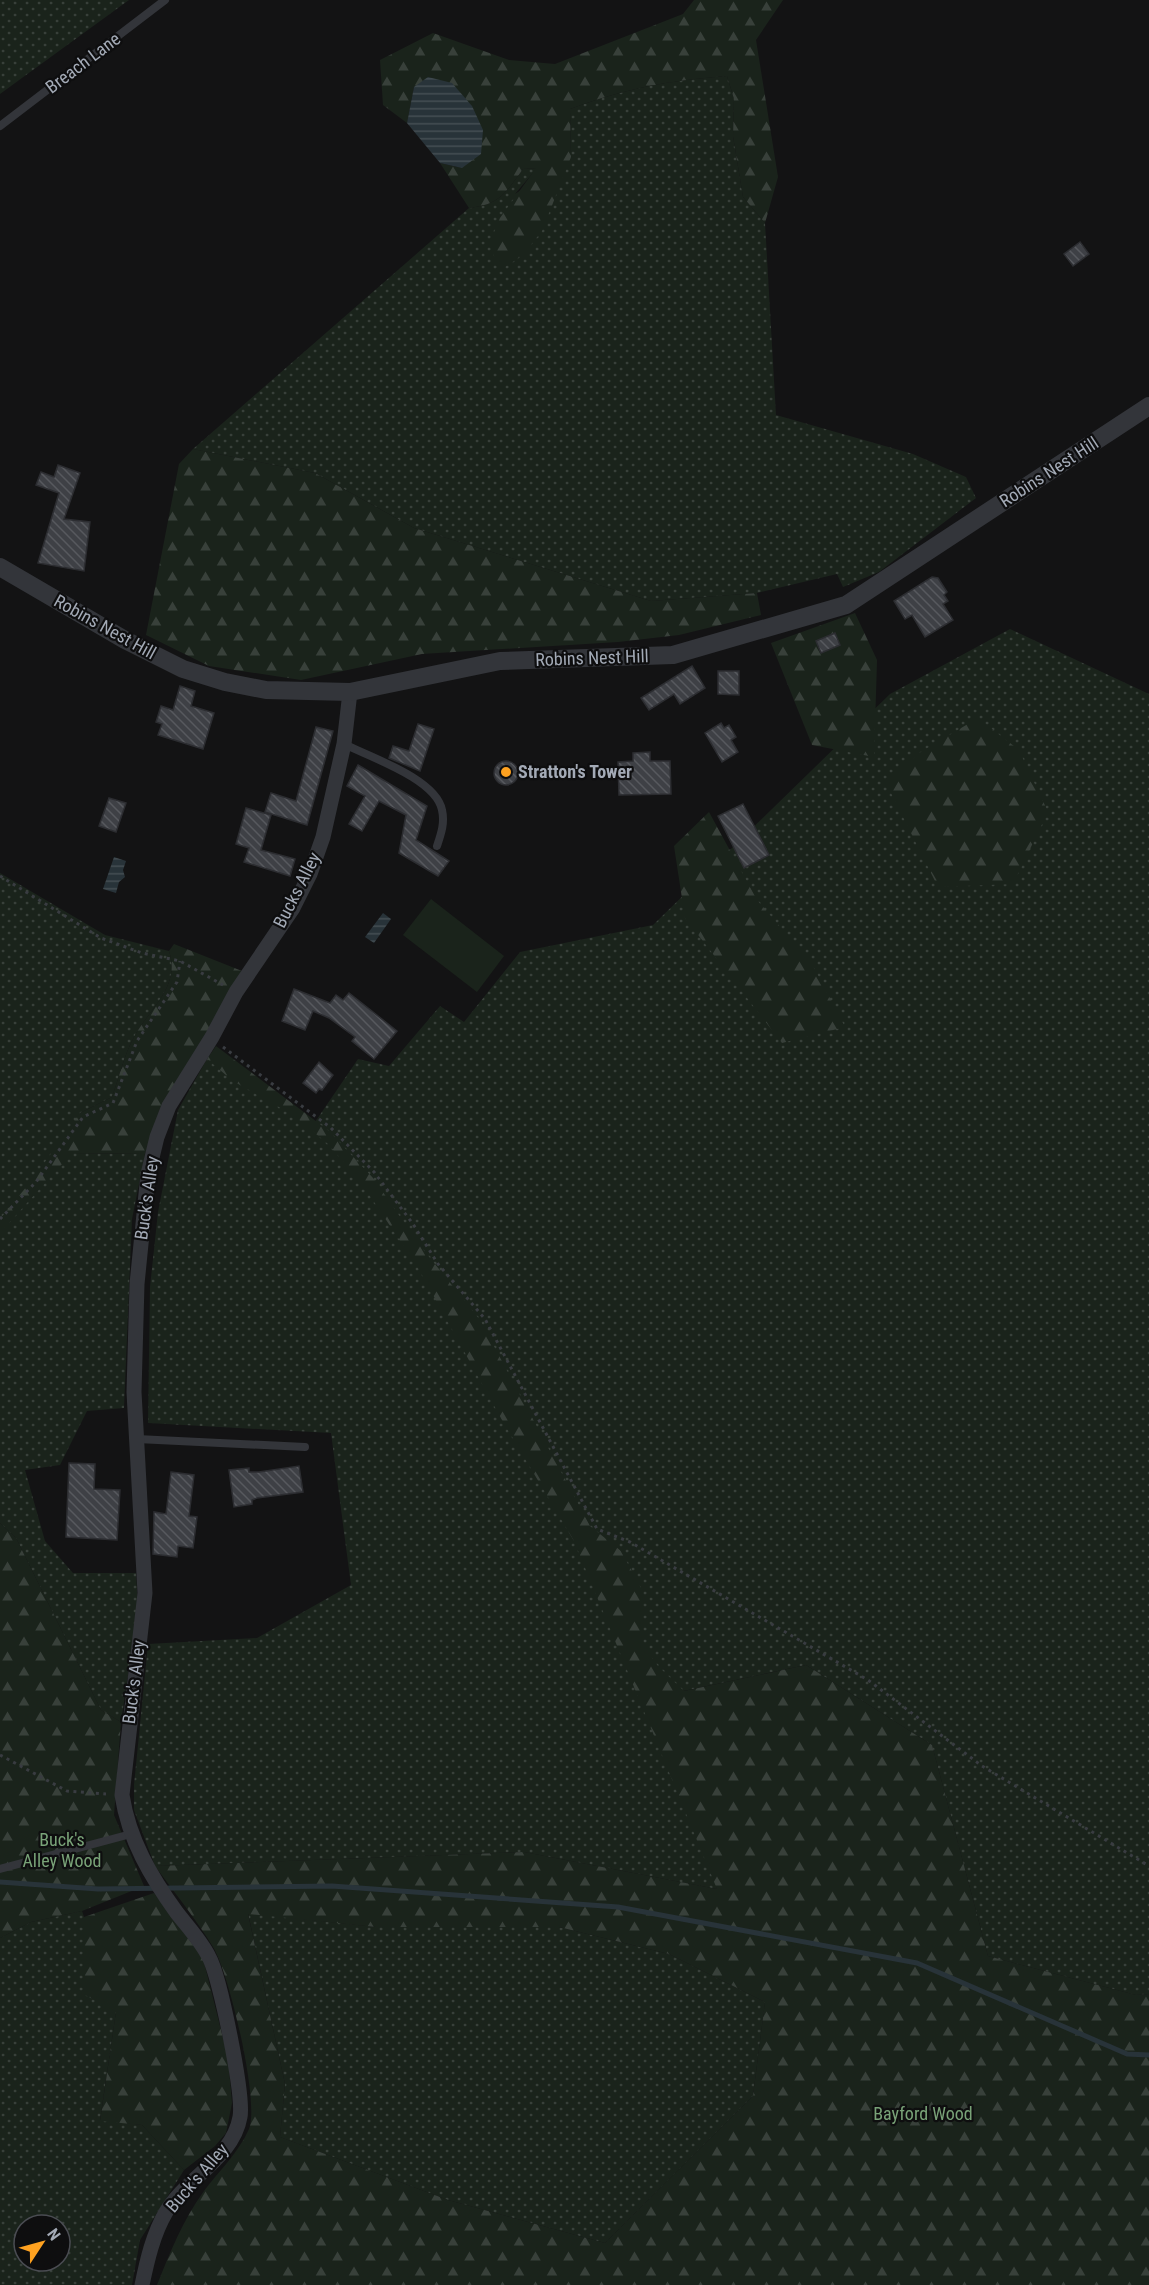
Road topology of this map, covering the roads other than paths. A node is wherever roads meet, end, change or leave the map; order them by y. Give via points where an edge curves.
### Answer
1 (165, 0) edge
2 (0, 126) edge
3 (1149, 406) edge
4 (0, 567) edge
5 (350, 692) junction
6 (344, 744) junction
7 (437, 846) dead end
8 (212, 1037) joint
9 (137, 1439) junction
10 (305, 1447) dead end
11 (131, 1834) junction
12 (0, 1869) edge
13 (142, 2285) edge

1 - 2 lane, Breach Lane
3 - 5 street, Robins Nest Hill via 846,605 673,655 500,661
4 - 5 street, Robins Nest Hill via 183,669 266,690
5 - 6 street, Bucks Alley
6 - 7 lane via 419,780 433,791 442,807 443,825
6 - 8 street, Bucks Alley via 323,837 310,874
8 - 9 street, Buck's Alley via 169,1106 147,1174 137,1284
9 - 10 lane
9 - 11 street, Buck's Alley via 145,1593 122,1796
11 - 12 lane
11 - 13 street, Buck's Alley via 158,1887 210,1958 240,2083 241,2114 228,2145 166,2211

